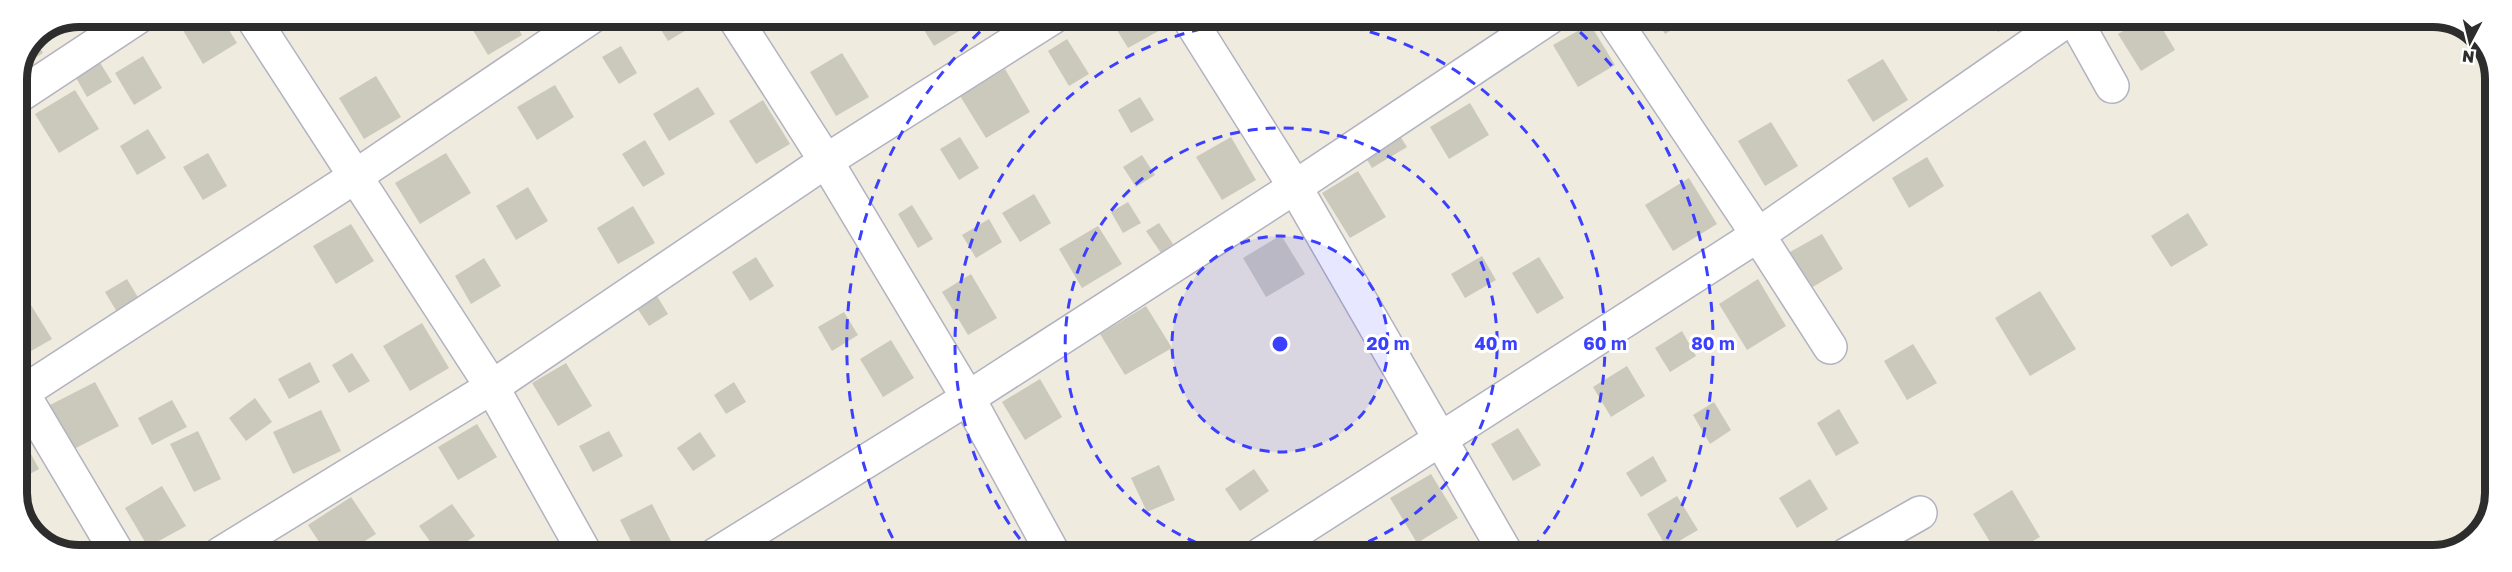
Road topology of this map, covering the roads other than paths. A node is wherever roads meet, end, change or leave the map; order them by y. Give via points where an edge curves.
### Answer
1 (121, 27) edge
2 (259, 27) edge
3 (576, 27) edge
4 (740, 27) edge
5 (1037, 27) edge
6 (1194, 27) edge
7 (1535, 27) edge
8 (1619, 27) edge
9 (2059, 27) edge
10 (2077, 27) edge
11 (2112, 86) dead end
12 (27, 90) edge
13 (826, 161) junction
14 (356, 176) junction
15 (1295, 187) junction
16 (1758, 235) junction
17 (1830, 347) dead end
18 (27, 386) edge
19 (492, 387) junction
20 (968, 398) junction
21 (27, 404) edge
22 (1442, 438) junction
23 (1920, 513) dead end
24 (113, 545) edge
25 (235, 545) edge
26 (580, 545) edge
27 (731, 545) edge
28 (1049, 545) edge
29 (1276, 545) edge
30 (1501, 545) edge
31 (1864, 545) edge

1 - 12 street
2 - 14 street
3 - 14 street
4 - 13 street
5 - 13 street
6 - 15 street
7 - 15 street
8 - 16 street
9 - 16 street
10 - 11 street
13 - 19 street
13 - 20 street
14 - 18 street
14 - 19 street
15 - 20 street
15 - 22 street
16 - 17 street
16 - 22 street
19 - 25 street
19 - 26 street
20 - 27 street
20 - 28 street
21 - 24 street
22 - 29 street
22 - 30 street
23 - 31 street

